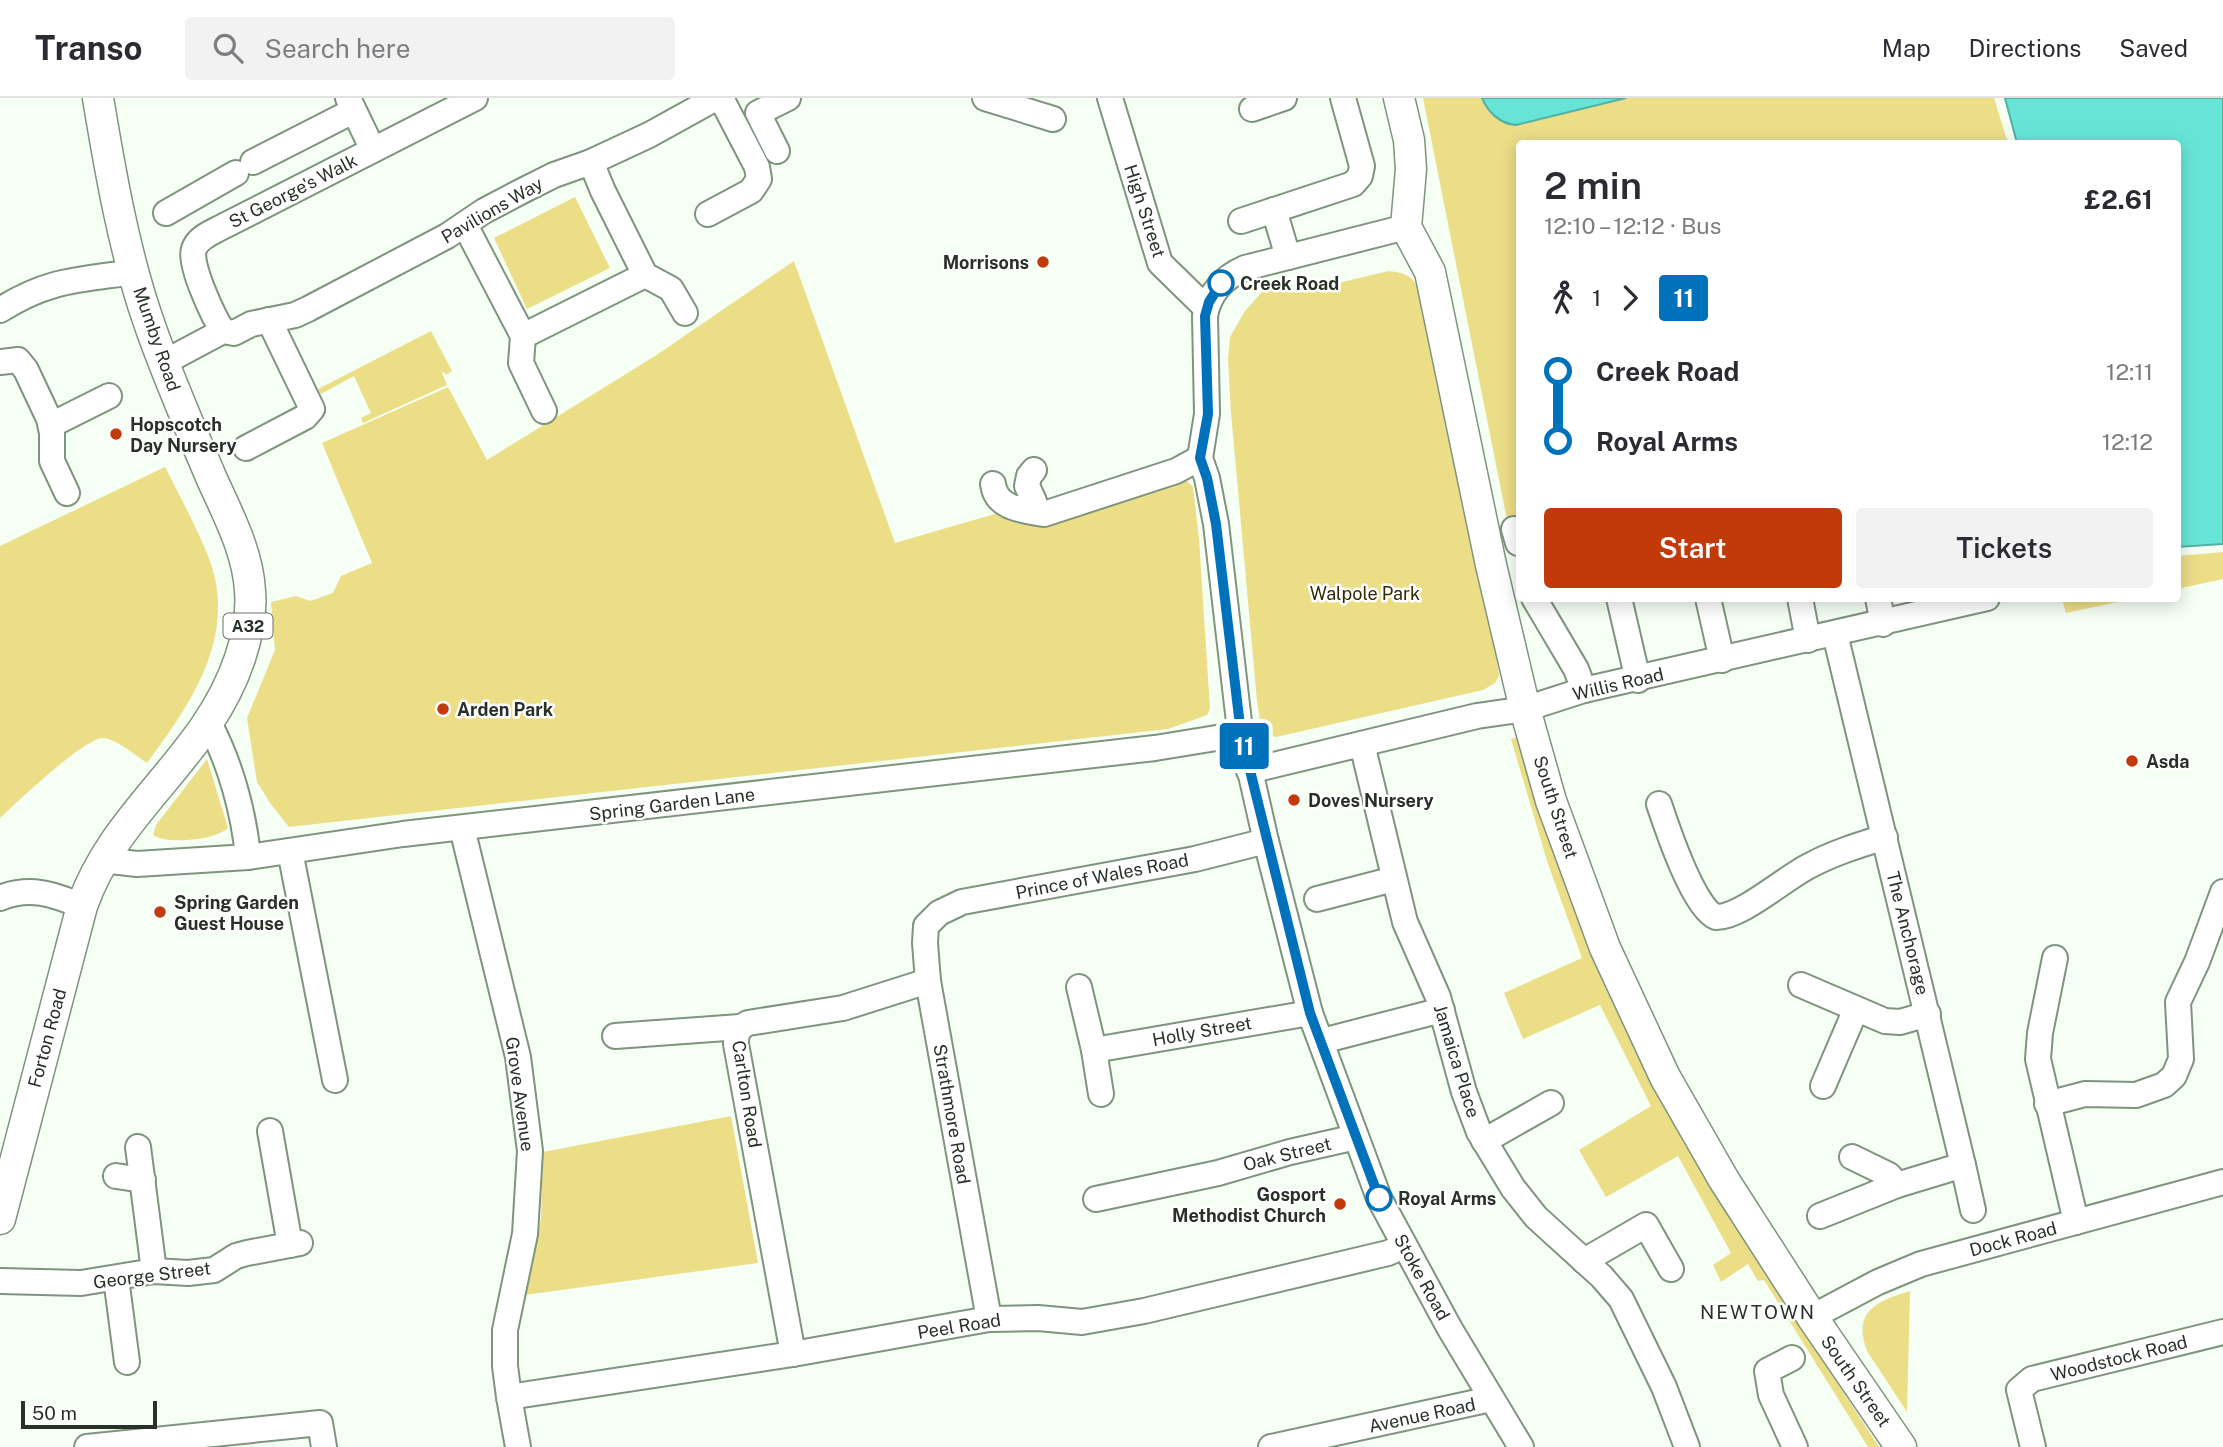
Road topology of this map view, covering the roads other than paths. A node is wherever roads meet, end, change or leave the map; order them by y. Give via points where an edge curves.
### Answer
1 (99, 98) edge
2 (475, 98) edge
3 (718, 98) edge
4 (788, 98) edge
5 (985, 98) edge
6 (1110, 98) edge
7 (1284, 98) edge
8 (1343, 98) edge
9 (1399, 98) edge
10 (351, 104) edge
11 (1252, 109) dead end
12 (1041, 122) dead end
13 (373, 150) junction
14 (777, 151) dead end
15 (591, 162) junction
16 (206, 191) junction
17 (1274, 210) junction
18 (166, 213) dead end
19 (708, 214) dead end
20 (1241, 221) dead end
21 (464, 225) junction
22 (224, 226) junction
23 (1406, 227) junction
24 (1288, 257) junction
25 (134, 272) junction
26 (645, 275) junction
27 (1206, 309) junction
28 (0, 310) edge
29 (685, 313) dead end
30 (269, 320) junction
31 (223, 331) junction
32 (523, 336) junction
33 (0, 362) edge
34 (163, 363) junction
35 (109, 396) dead end
36 (544, 411) dead end
37 (51, 425) junction
38 (246, 448) dead end
39 (1200, 458) junction
40 (1034, 470) dead end
41 (67, 493) dead end
42 (1034, 501) junction
43 (1536, 602) edge
44 (1620, 602) edge
45 (1709, 602) edge
46 (1801, 602) edge
47 (1879, 602) edge
48 (1971, 602) edge
49 (1883, 624) junction
50 (1835, 634) junction
51 (1808, 640) junction
52 (1723, 660) junction
53 (1638, 680) junction
54 (1584, 690) junction
55 (1525, 709) junction
56 (209, 723) junction
57 (1241, 734) junction
58 (1362, 744) junction
59 (1249, 771) junction
60 (1665, 811) dead end
61 (462, 828) junction
62 (1885, 837) junction
63 (1266, 841) junction
64 (290, 851) junction
65 (248, 857) junction
66 (102, 860) junction
67 (1394, 879) junction
68 (2223, 892) edge
69 (0, 898) edge
70 (1317, 899) dead end
71 (82, 906) junction
72 (939, 913) joint
73 (2055, 958) dead end
74 (928, 981) junction
75 (1801, 985) dead end
76 (1079, 987) dead end
77 (1856, 1009) junction
78 (1442, 1010) junction
79 (1310, 1013) junction
80 (1928, 1014) junction
81 (740, 1027) junction
82 (615, 1036) dead end
83 (1321, 1041) junction
84 (1094, 1050) junction
85 (335, 1080) dead end
86 (1823, 1086) dead end
87 (1101, 1094) dead end
88 (1551, 1103) dead end
89 (2047, 1104) junction
90 (270, 1131) dead end
91 (1356, 1137) junction
92 (1484, 1141) junction
93 (138, 1147) dead end
94 (1852, 1157) dead end
95 (1963, 1165) junction
96 (116, 1176) dead end
97 (142, 1180) junction
98 (2223, 1181) edge
99 (1897, 1185) junction
100 (1096, 1199) dead end
101 (1973, 1210) dead end
102 (1821, 1216) dead end
103 (0, 1219) edge
104 (2076, 1222) junction
105 (1404, 1246) junction
106 (1584, 1261) junction
107 (1671, 1269) dead end
108 (154, 1271) junction
109 (116, 1278) junction
110 (0, 1281) edge
111 (1812, 1317) junction
112 (989, 1319) junction
113 (2223, 1332) edge
114 (793, 1354) junction
115 (1792, 1358) dead end
116 (127, 1362) dead end
117 (509, 1397) junction
118 (1491, 1399) junction
119 (87, 1447) edge
120 (324, 1447) edge
121 (519, 1447) edge
122 (1271, 1447) edge
123 (1521, 1447) edge
124 (1688, 1447) edge
125 (1795, 1447) edge
126 (1901, 1447) edge
127 (2033, 1447) edge

1 - 25 main road, Mumby Road / A32
2 - 13 street, St George's Walk
3 - 15 street, Pavilions Way
3 - 19 street, Pavilions Way via 757,167 759,179 751,191
4 - 14 street via 758,113
5 - 12 street
6 - 27 street, High Street via 1160,263
7 - 11 street
8 - 17 street via 1362,166 1360,176 1353,184
9 - 23 main road via 1411,169
10 - 13 street
10 - 16 street
13 - 22 street, St George's Walk
15 - 21 street, Pavilions Way via 542,181
15 - 26 street
16 - 18 street
16 - 22 street
17 - 20 street
17 - 24 street
21 - 30 street, Pavilions Way via 300,313
21 - 32 street
22 - 31 street, St George's Walk via 199,241 192,253 196,275
23 - 24 street
23 - 55 main road, South Street via 1430,272
24 - 27 street via 1230,275
25 - 28 street via 60,282
25 - 34 main road, Mumby Road / A32
26 - 29 street via 669,287
26 - 32 street
27 - 39 street via 1208,414
30 - 31 street, Pavilions Way via 234,333
30 - 38 street via 312,409
31 - 34 street, Pavilions Way
32 - 36 street via 521,363
33 - 37 street via 12,359 22,363
34 - 56 main road, Mumby Road / A32 via 241,545 250,590 246,639
35 - 37 street
37 - 41 street via 52,461
39 - 42 street via 1176,458
39 - 42 street via 1177,471 1044,514 999,500 993,485
39 - 57 street, Stoke Road via 1216,524
40 - 42 street via 1027,486
43 - 54 street
44 - 53 street
45 - 52 street
46 - 51 street
47 - 49 street
48 - 49 street, Willis Road
49 - 50 street, Willis Road
50 - 51 street, Willis Road
50 - 62 street, The Anchorage
51 - 52 street, Willis Road
52 - 53 street, Willis Road
53 - 54 street, Willis Road
54 - 55 street, Willis Road
55 - 58 street, Willis Road
55 - 111 main road, South Street via 1551,801 1605,948 1665,1077
56 - 65 street via 235,793
56 - 66 main road, Mumby Road / A32
57 - 59 street, Stoke Road
57 - 61 street, Spring Garden Lane via 1155,748
58 - 59 street, Willis Road
58 - 67 street, Jamaica Place
59 - 63 street, Stoke Road
60 - 62 street via 1679,858 1706,911 1716,917 1735,914 1816,862
61 - 64 street, Spring Garden Lane
61 - 117 street, Grove Avenue via 518,1057 530,1151 525,1234 505,1330
62 - 80 street, The Anchorage
63 - 72 street, Prince of Wales Road via 1195,859 962,902
63 - 79 street, Stoke Road
64 - 65 street, Spring Garden Lane
64 - 85 street
65 - 66 street, Spring Garden Lane via 137,864
66 - 71 main road, Forton Road / A32
67 - 70 street
67 - 78 street, Jamaica Place via 1409,934
68 - 89 street via 2178,1002 2181,1059 2174,1076 2141,1094 2085,1094
69 - 71 street via 40,891
71 - 103 main road, Forton Road / A32
72 - 74 street, Strathmore Road via 926,926
73 - 89 street via 2038,1059
74 - 81 street, Carlton Road via 843,1008
74 - 112 street, Strathmore Road
75 - 77 street
76 - 84 street
77 - 80 street via 1894,1022
77 - 86 street
78 - 83 street
78 - 92 street, Jamaica Place via 1464,1091
79 - 83 street, Stoke Road
79 - 84 street, Holly Street
80 - 95 street, The Anchorage
81 - 82 street
81 - 114 street, Carlton Road via 736,1044
83 - 91 street, Stoke Road
84 - 87 street
88 - 92 street
89 - 104 street
90 - 108 street, George Street via 295,1244 236,1256 214,1269
91 - 100 street, Oak Street
91 - 105 street, Stoke Road via 1379,1198
92 - 106 street, Jamaica Place via 1527,1206
93 - 97 street
94 - 99 street via 1885,1172
95 - 99 street
95 - 101 street, The Anchorage
96 - 97 street
97 - 108 street
98 - 104 street, Dock Road
99 - 102 street
104 - 111 street, Dock Road via 1908,1269
105 - 112 street, Peel Road via 1119,1316 1082,1322
105 - 118 street, Stoke Road
106 - 107 street via 1646,1225
106 - 124 street, Jamaica Place via 1629,1313
108 - 109 street, George Street
109 - 110 street, George Street via 81,1283
109 - 116 street
111 - 126 main road, South Street
112 - 114 street, Peel Road
113 - 127 street, Woodstock Road via 2032,1379 2019,1390
114 - 117 street, Peel Road
115 - 125 street via 1767,1371 1771,1395
117 - 121 street, Grove Avenue
118 - 122 street, Avenue Road
118 - 123 street, Stoke Road
119 - 120 street via 320,1423

